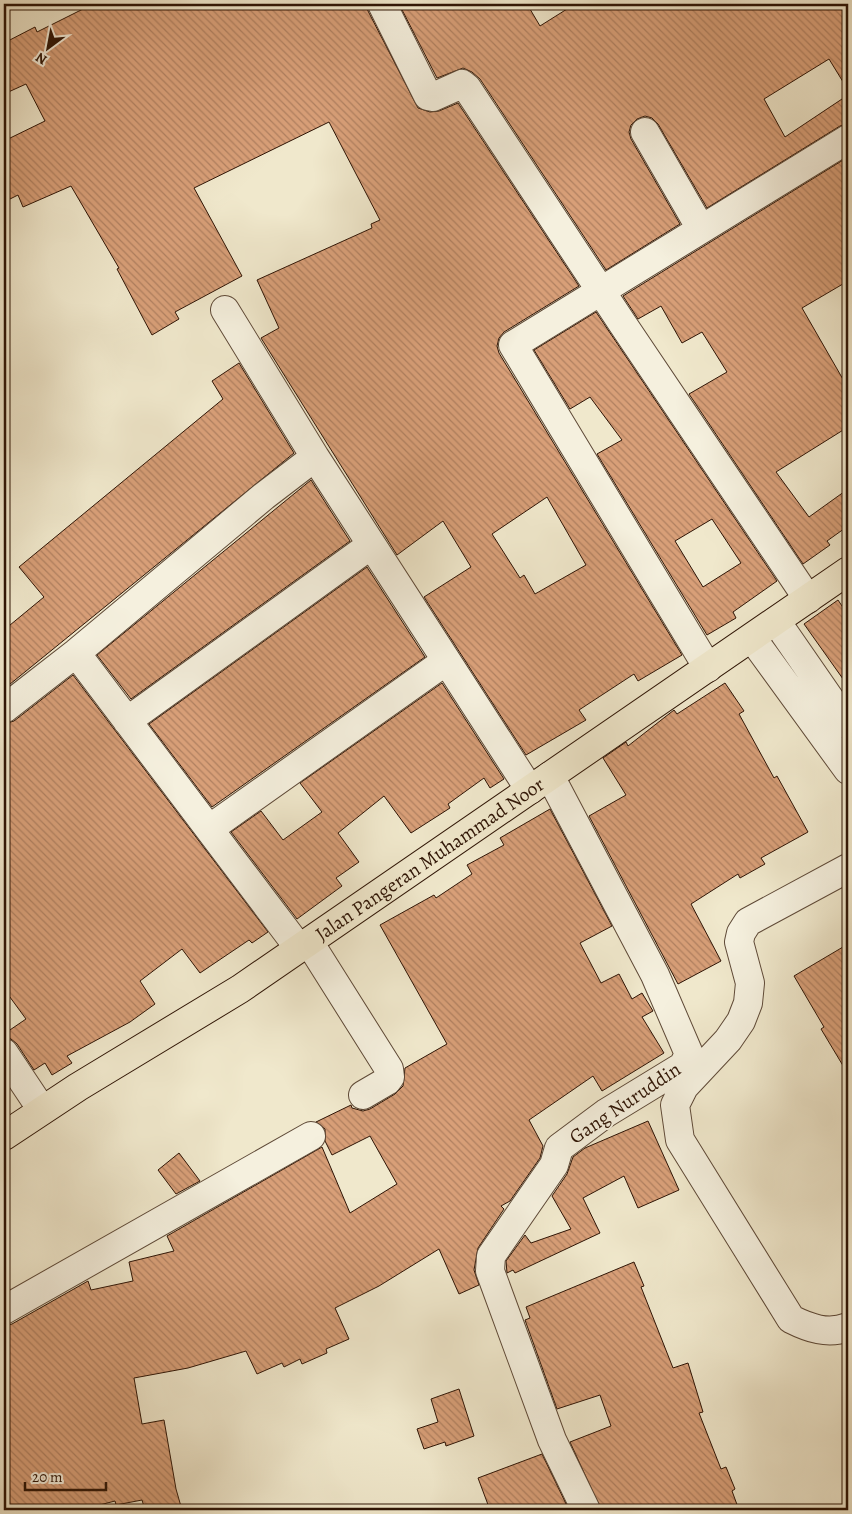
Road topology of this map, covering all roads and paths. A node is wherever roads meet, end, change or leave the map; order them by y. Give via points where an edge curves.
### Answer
1 (382, 4) edge
2 (645, 132) dead end
3 (848, 139) edge
4 (701, 229) junction
5 (602, 291) junction
6 (224, 310) dead end
7 (315, 457) junction
8 (371, 545) junction
9 (848, 571) edge
10 (808, 599) junction
11 (776, 621) junction
12 (752, 638) junction
13 (76, 653) junction
14 (446, 661) junction
15 (708, 668) junction
16 (4, 709) edge
17 (127, 721) junction
18 (848, 725) edge
19 (848, 770) edge
20 (540, 783) junction
21 (209, 829) junction
22 (848, 868) edge
23 (304, 945) junction
24 (4, 1053) edge
25 (363, 1095) dead end
26 (42, 1110) junction
27 (4, 1136) edge
28 (311, 1136) dead end
29 (4, 1310) edge
30 (848, 1327) edge
31 (586, 1510) edge

1 - 5 street via 428,96 433,97 462,84 468,88
2 - 4 street
3 - 4 street
4 - 5 street
5 - 10 street
5 - 15 street via 513,346
6 - 7 street, Gang Nuruddin
7 - 8 street, Gang Nuruddin
7 - 13 street via 256,502
8 - 14 street, Gang Nuruddin
8 - 17 street
9 - 10 main road, Jalan Pangeran Muhammad Noor
10 - 11 main road, Jalan Pangeran Muhammad Noor
11 - 12 main road, Jalan Pangeran Muhammad Noor
11 - 18 street
12 - 15 main road, Jalan Pangeran Muhammad Noor
12 - 19 street
13 - 16 street
13 - 17 street
14 - 20 street, Gang Nuruddin
14 - 21 street
15 - 20 main road, Jalan Pangeran Muhammad Noor
17 - 21 street
20 - 23 main road, Jalan Pangeran Muhammad Noor
20 - 31 street, Gang Nuruddin via 655,975 689,1054 683,1066 606,1113 559,1148 554,1165 491,1256 490,1271 552,1440
21 - 23 street
22 - 30 street via 748,922 739,942 750,983 748,1003 741,1021 728,1040 684,1087 675,1105 680,1140 791,1318 807,1327 826,1331
23 - 25 street via 390,1069 387,1081
23 - 26 main road, Jalan Pangeran Muhammad Noor via 240,989
24 - 26 street
26 - 27 main road, Jalan Pangeran Muhammad Noor
28 - 29 street

